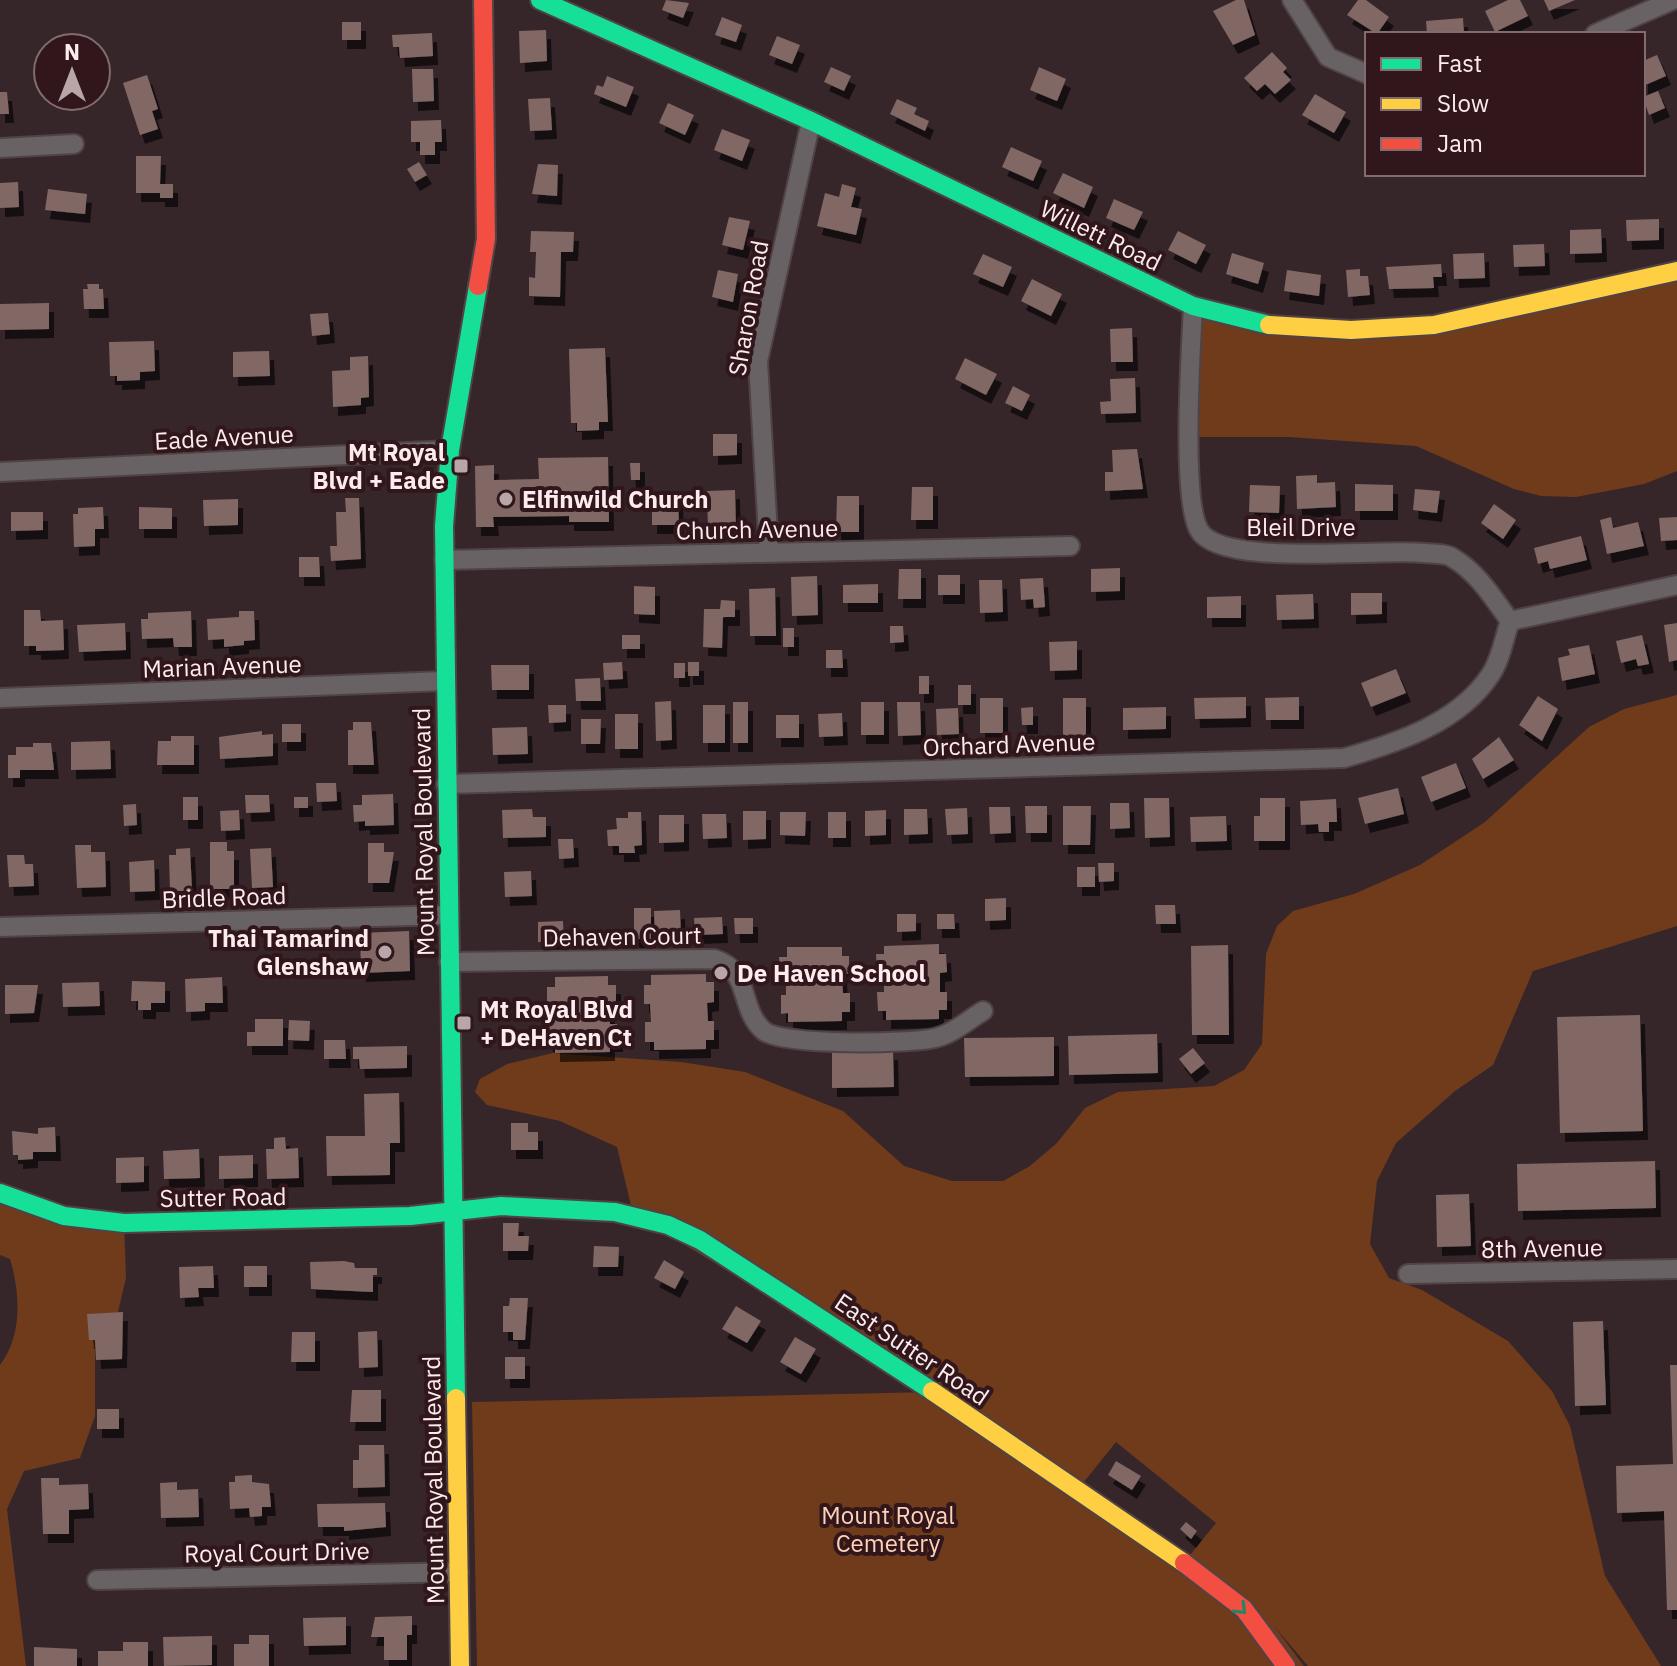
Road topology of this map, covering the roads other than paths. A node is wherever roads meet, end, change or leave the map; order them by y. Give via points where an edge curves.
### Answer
1 (483, 0) edge
2 (540, 0) edge
3 (1292, 0) edge
4 (1673, 0) edge
5 (1600, 32) edge
6 (1365, 73) edge
7 (811, 121) junction
8 (74, 144) dead end
9 (0, 148) edge
10 (1677, 271) edge
11 (1193, 306) junction
12 (450, 450) junction
13 (0, 472) edge
14 (1070, 546) dead end
15 (769, 553) junction
16 (444, 560) junction
17 (1677, 585) edge
18 (1510, 621) junction
19 (445, 681) junction
20 (0, 698) edge
21 (446, 784) junction
22 (449, 915) junction
23 (0, 927) edge
24 (449, 962) junction
25 (983, 1011) dead end
26 (0, 1193) edge
27 (452, 1211) junction
28 (1677, 1269) edge
29 (1408, 1274) dead end
30 (459, 1572) junction
31 (97, 1580) dead end
32 (460, 1666) edge
33 (1286, 1666) edge

1 - 12 street, Mount Royal Boulevard via 486,239
2 - 7 street, Willett Road
3 - 6 street via 1328,57
4 - 5 street
7 - 11 street, Willett Road
7 - 15 street, Sharon Road via 758,361
8 - 9 street
10 - 11 street, Willett Road via 1434,325 1309,330
11 - 18 street, Bleil Drive via 1188,413 1194,511 1206,538 1230,551 1251,554 1400,551 1451,556 1481,580
12 - 13 street, Eade Avenue
12 - 16 street, Mount Royal Boulevard
14 - 15 street, Church Avenue
15 - 16 street, Church Avenue
16 - 19 street, Mount Royal Boulevard
17 - 18 street
18 - 21 street, Orchard Avenue via 1493,672 1469,701 1404,741 1344,758
19 - 20 street, Marian Avenue
19 - 21 street, Mount Royal Boulevard
21 - 22 street, Mount Royal Boulevard
22 - 23 street, Bridle Road
22 - 24 street, Mount Royal Boulevard
24 - 25 street, Dehaven Court via 714,959 739,975 764,1031 790,1041 933,1039
24 - 27 street, Mount Royal Boulevard
26 - 27 street, Sutter Road via 64,1216 124,1223
27 - 30 street, Mount Royal Boulevard
27 -> 33 street, East Sutter Road via 501,1206 615,1212 650,1218 690,1235 851,1336 1185,1563 1244,1609
28 - 29 street, 8th Avenue
30 - 31 street, Royal Court Drive
30 - 32 street, Mount Royal Boulevard

